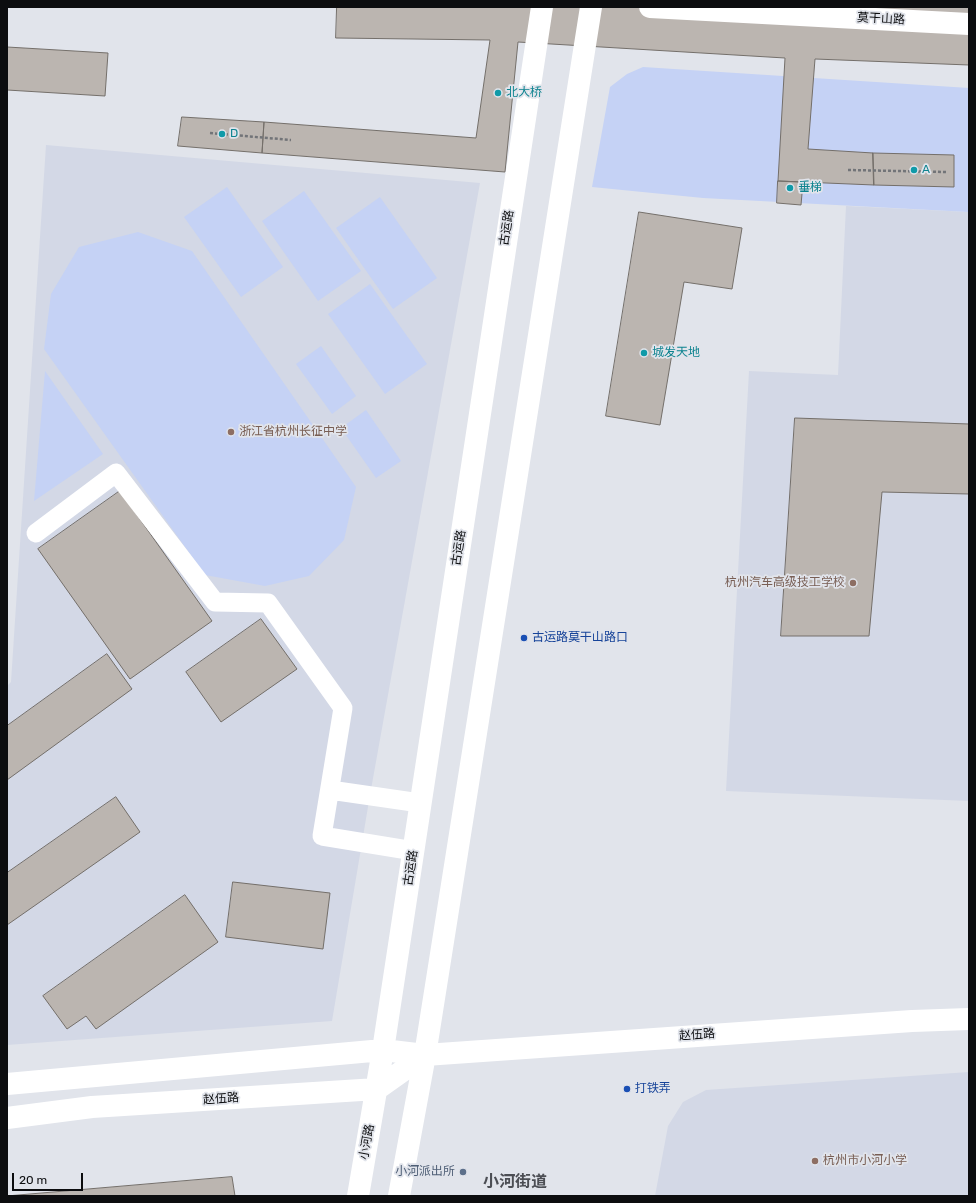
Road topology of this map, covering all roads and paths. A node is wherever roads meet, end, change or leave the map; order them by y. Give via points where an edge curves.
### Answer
1 (542, 7) edge
2 (591, 7) edge
3 (650, 7) edge
4 (969, 24) edge
5 (210, 133) dead end
6 (291, 140) dead end
7 (848, 170) dead end
8 (947, 172) dead end
9 (36, 533) dead end
10 (330, 790) junction
11 (420, 803) junction
12 (414, 851) junction
13 (969, 1019) edge
14 (383, 1050) junction
15 (425, 1054) junction
16 (7, 1084) edge
17 (377, 1089) junction
18 (7, 1118) edge
19 (358, 1196) edge
20 (399, 1196) edge

1 - 11 main road, 古运路
2 - 15 main road
3 - 4 main road, 莫干山路
5 - 6 path
7 - 8 path
9 - 10 street via 116,473 214,602 268,603 342,708
10 - 11 street
10 - 12 street via 322,836
11 - 12 main road, 古运路
12 - 14 main road, 古运路
13 - 15 main road, 赵伍路
14 - 15 main road, 赵伍路
14 - 16 main road, 赵伍路
14 - 17 main road, 古运路
15 - 17 main road
15 - 20 main road
17 - 18 main road, 赵伍路 via 92,1107
17 - 19 main road, 小河路

